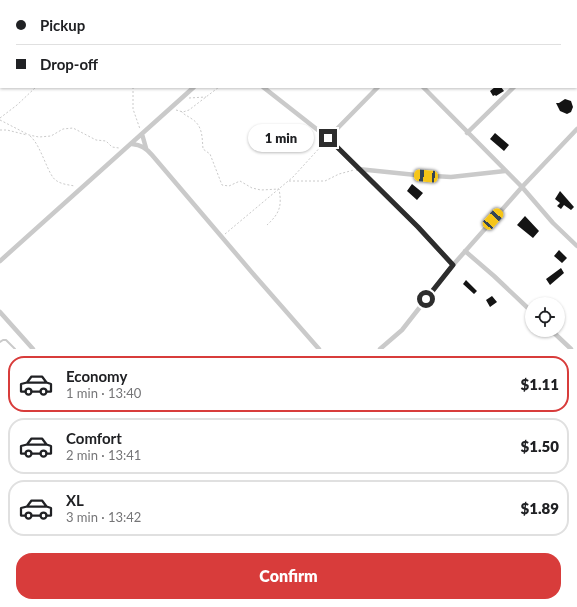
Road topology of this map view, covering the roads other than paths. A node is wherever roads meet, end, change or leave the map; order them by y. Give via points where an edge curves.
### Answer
1 (193, 88) edge
2 (264, 88) edge
3 (377, 88) edge
4 (424, 88) edge
5 (513, 88) edge
6 (577, 129) edge
7 (467, 133) junction
8 (142, 134) junction
9 (328, 138) junction
10 (132, 144) junction
11 (146, 148) junction
12 (358, 169) junction
13 (505, 171) junction
14 (522, 187) junction
15 (577, 246) edge
16 (465, 252) junction
17 (0, 261) edge
18 (453, 265) junction
19 (525, 305) edge
20 (0, 312) edge
21 (558, 337) edge
22 (0, 342) edge
23 (15, 349) edge
24 (33, 349) edge
25 (319, 349) edge
26 (380, 349) edge
27 (571, 349) edge

1 - 8 street
2 - 9 street
3 - 9 street
4 - 7 street
5 - 7 street
6 - 14 street
7 - 13 street
8 - 10 street
8 - 11 street
9 - 12 street
10 - 11 street
10 - 17 street
11 - 25 street
12 - 13 street via 451,177
12 - 18 street
13 - 14 street
14 - 15 street
14 - 16 street
16 - 18 street
16 - 19 street
18 - 26 street via 406,325
20 - 24 street
21 - 27 street
22 - 23 lane via 6,340

